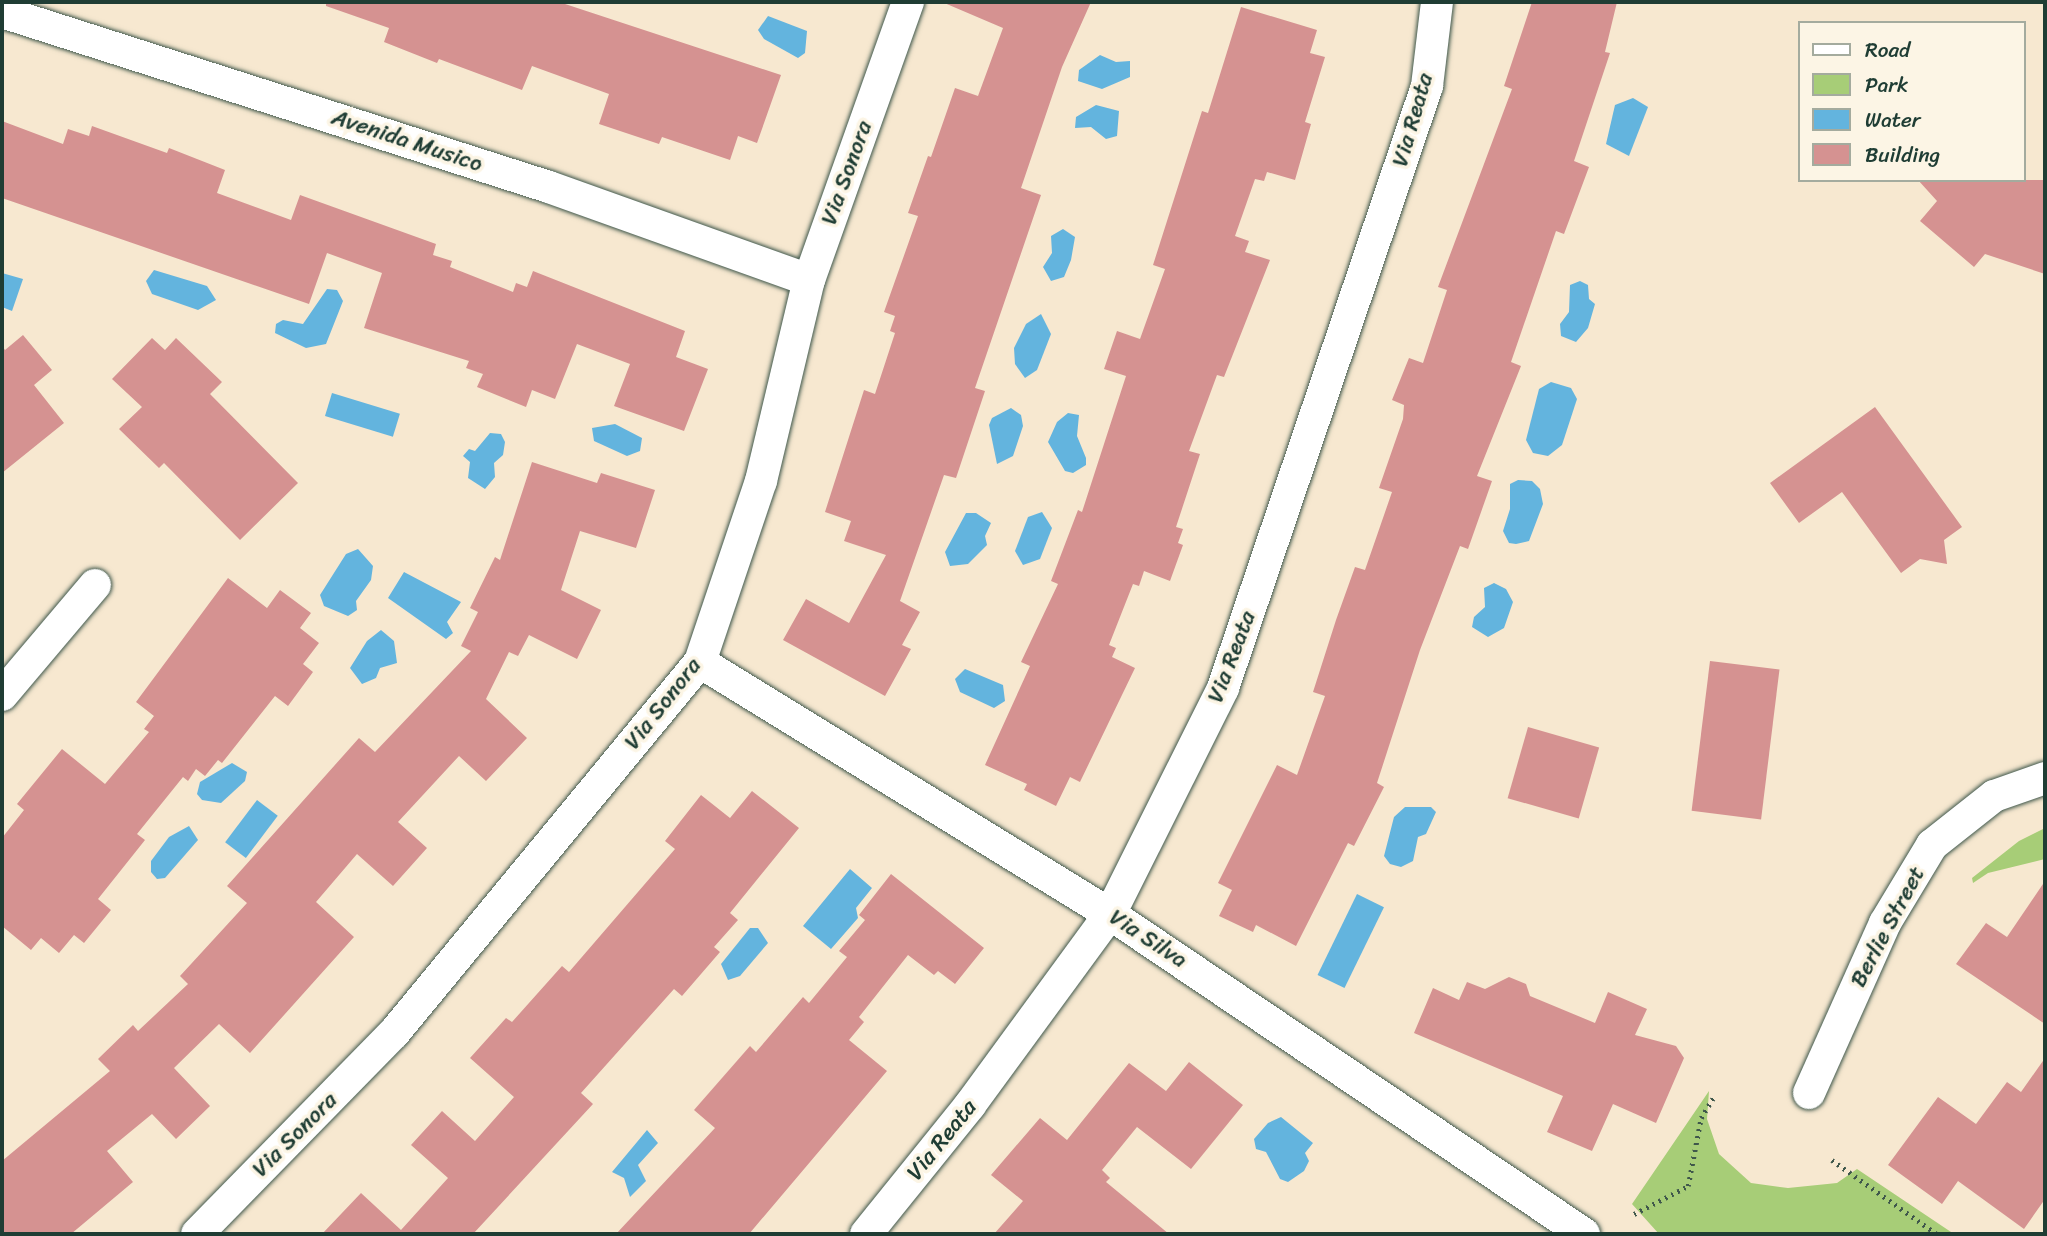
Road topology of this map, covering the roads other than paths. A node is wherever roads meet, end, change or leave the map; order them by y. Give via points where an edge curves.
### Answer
1 (908, 2) edge
2 (1437, 2) edge
3 (2, 12) edge
4 (809, 280) junction
5 (95, 585) dead end
6 (700, 662) junction
7 (2, 695) edge
8 (2045, 778) edge
9 (1110, 914) junction
10 (1809, 1093) dead end
11 (197, 1234) edge
12 (866, 1234) edge
13 (1584, 1234) edge

1 - 4 street, Via Sonora
2 - 9 street, Via Reata via 1427,86 1223,688
3 - 4 street, Avenida Musico via 549,187
4 - 6 street, Via Sonora via 761,481
5 - 7 street
6 - 9 street, Via Silva
6 - 11 street, Via Sonora via 394,1033
8 - 10 street, Berlie Street via 1994,796 1932,845 1885,923
9 - 12 street, Via Reata via 970,1105
9 - 13 street, Via Silva

